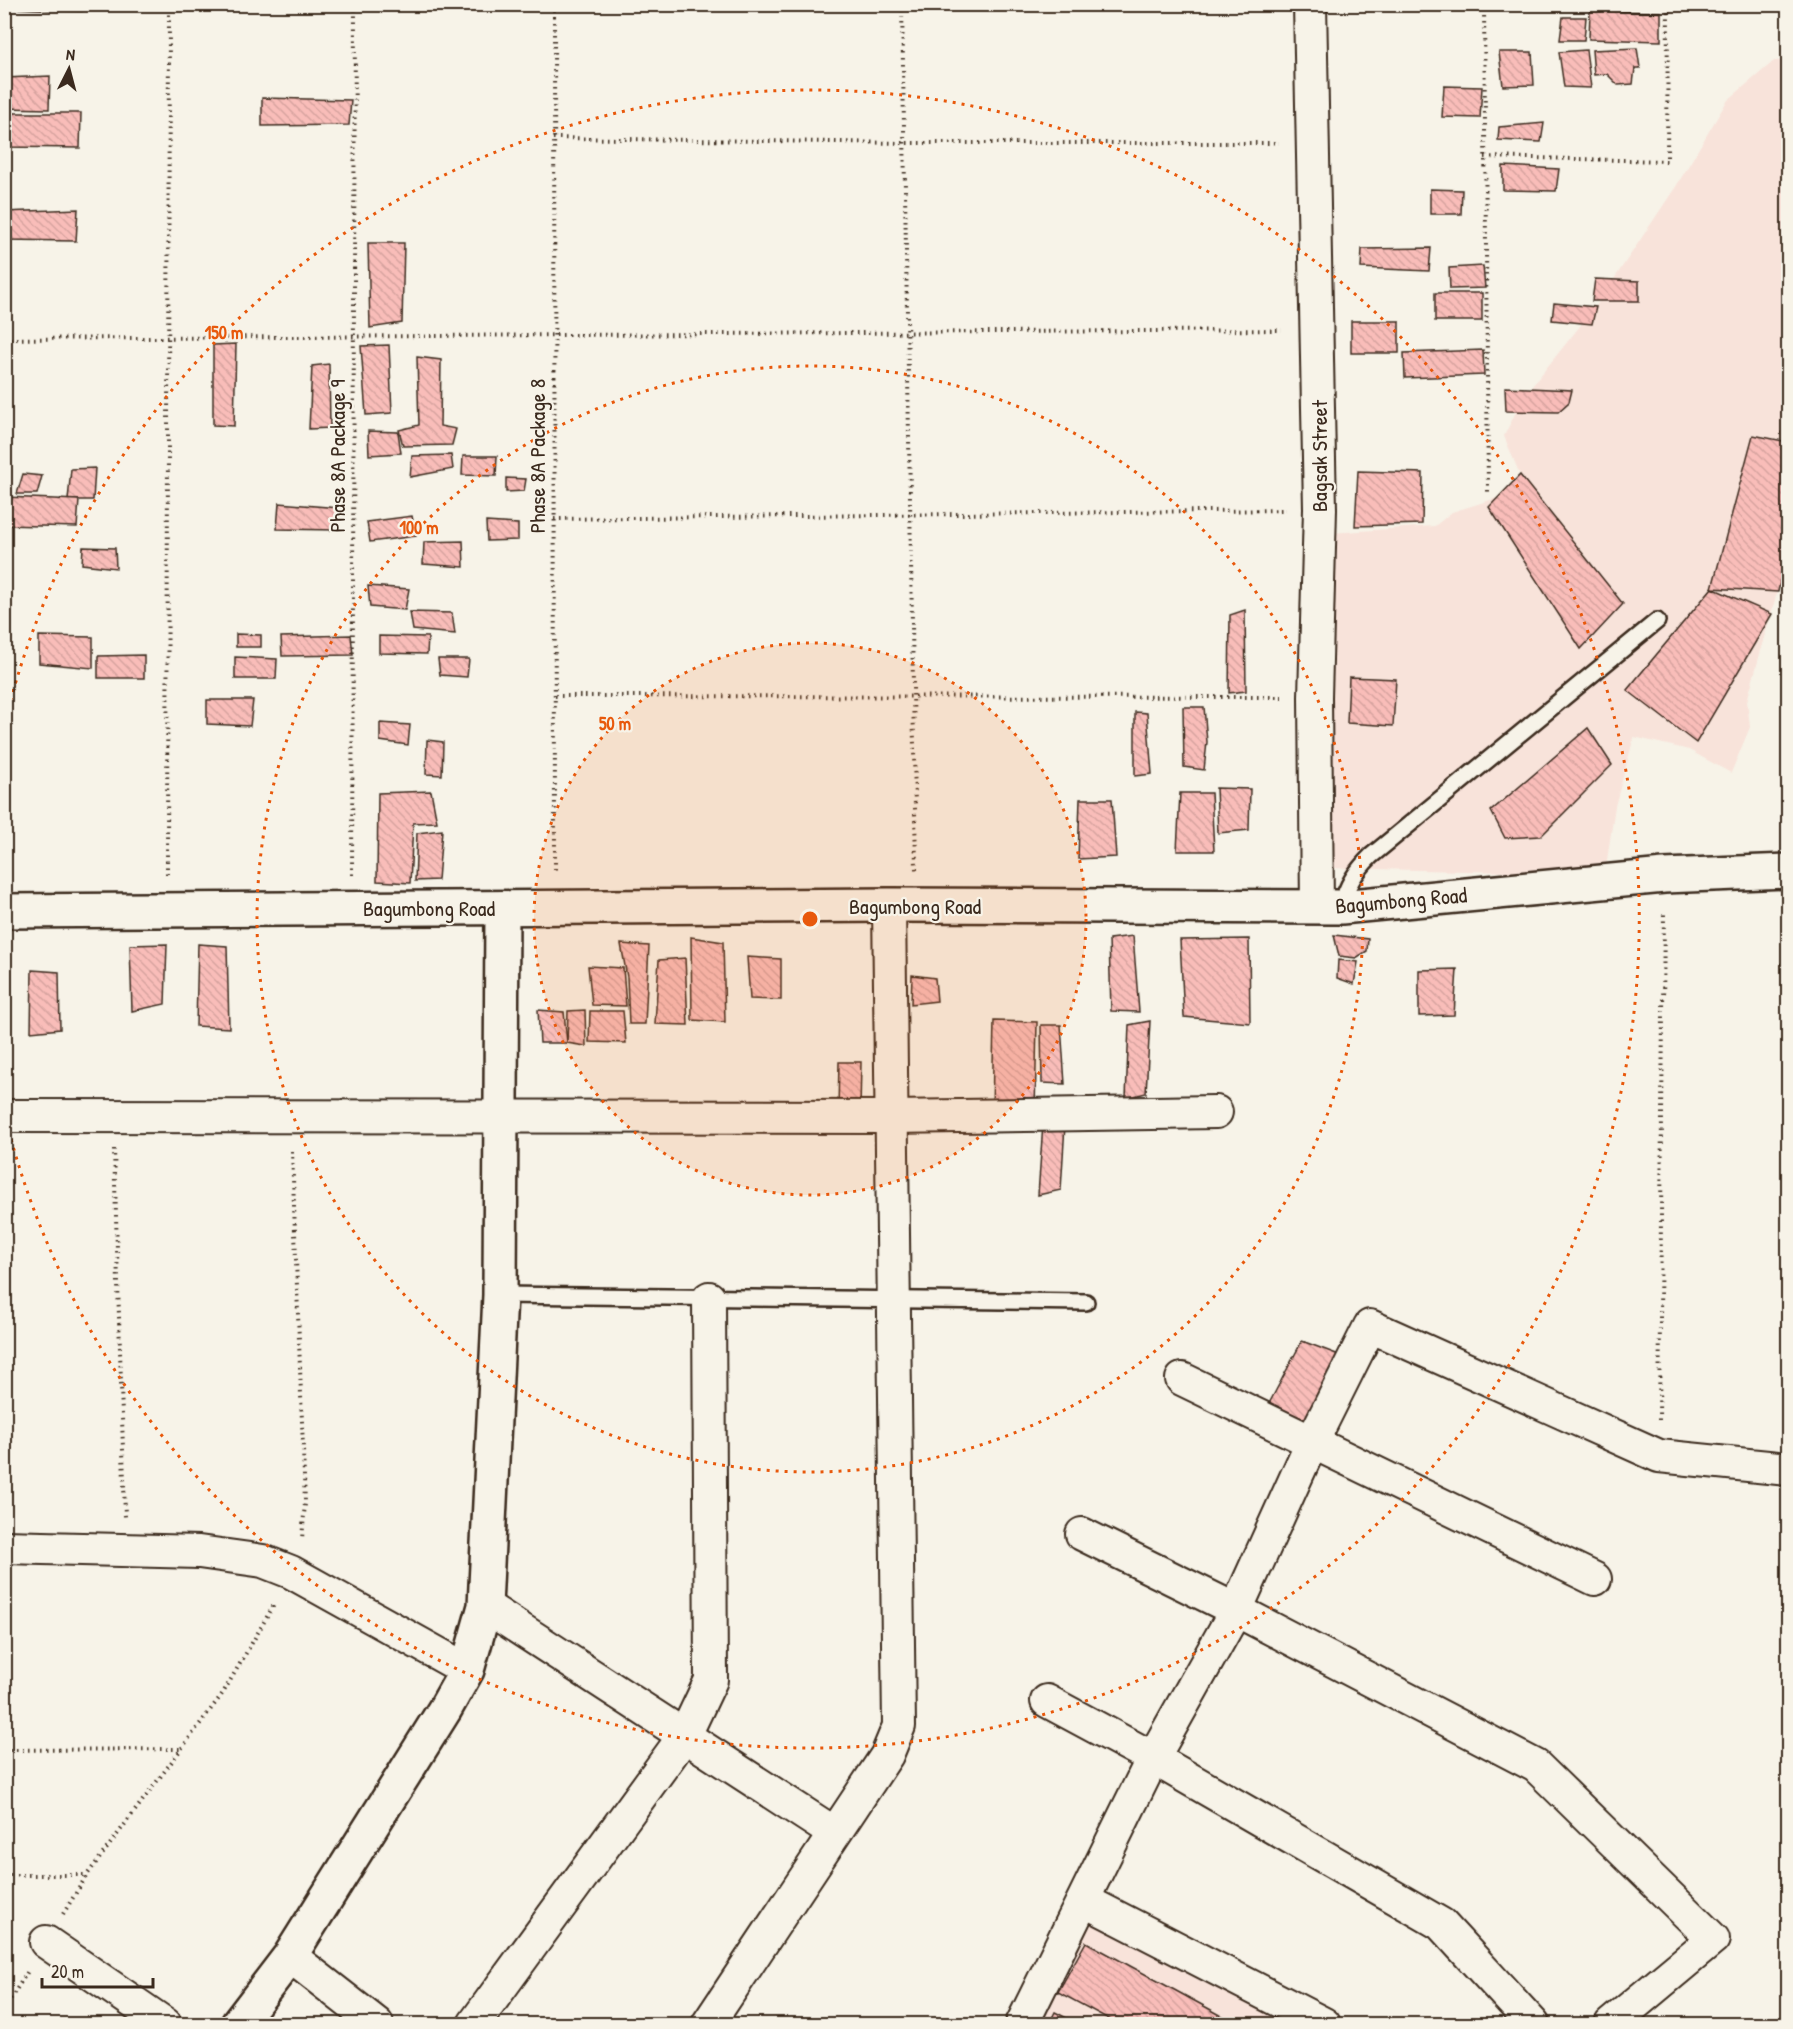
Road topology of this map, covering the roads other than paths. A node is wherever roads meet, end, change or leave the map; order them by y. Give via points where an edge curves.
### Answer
1 (1310, 4) edge
2 (1657, 621) dead end
3 (1788, 871) edge
4 (903, 905) junction
5 (1329, 907) junction
6 (502, 908) junction
7 (4, 911) edge
8 (1216, 1112) dead end
9 (499, 1114) junction
10 (4, 1116) edge
11 (893, 1117) junction
12 (500, 1295) junction
13 (709, 1298) junction
14 (893, 1299) junction
15 (1086, 1302) dead end
16 (1182, 1379) dead end
17 (1312, 1442) junction
18 (1788, 1469) edge
19 (1082, 1534) dead end
20 (4, 1547) edge
21 (1595, 1580) dead end
22 (485, 1605) junction
23 (1236, 1610) junction
24 (467, 1670) junction
25 (1047, 1701) dead end
26 (685, 1735) junction
27 (1153, 1758) junction
28 (834, 1833) junction
29 (1085, 1901) junction
30 (46, 1942) road end
31 (290, 1956) junction
32 (165, 2025) edge
33 (238, 2025) edge
34 (377, 2025) edge
35 (474, 2025) edge
36 (708, 2025) edge
37 (1022, 2025) edge
38 (1324, 2025) edge
39 (1533, 2025) edge
40 (1611, 2025) edge

1 - 5 street, Bagsak Street via 1320,509 1316,697
2 - 5 lane via 1371,856
3 - 5 street, Bagumbong Road via 1664,876
4 - 5 street, Bagumbong Road
4 - 6 street, Bagumbong Road
4 - 11 street
6 - 7 street, Bagumbong Road
6 - 9 street
8 - 11 street
9 - 10 street
9 - 11 street
9 - 12 street
11 - 14 street
12 - 13 lane
12 - 22 street
13 - 14 lane
13 - 26 street via 711,1680
14 - 15 lane
14 - 28 street via 899,1726 887,1755
16 - 17 street
17 - 18 street via 1370,1326 1659,1456
17 - 21 street
17 - 23 street
19 - 23 street
20 - 24 street via 235,1555 263,1561 291,1572
22 - 24 street
22 - 26 street
23 - 27 street
23 - 40 street via 1536,1766 1713,1939
24 - 31 street
25 - 27 street
26 - 28 street
26 - 35 street
27 - 29 street
27 - 39 street via 1441,1924
28 - 36 street
29 - 37 street
29 - 38 street
30 - 32 street
31 - 33 street
31 - 34 street

